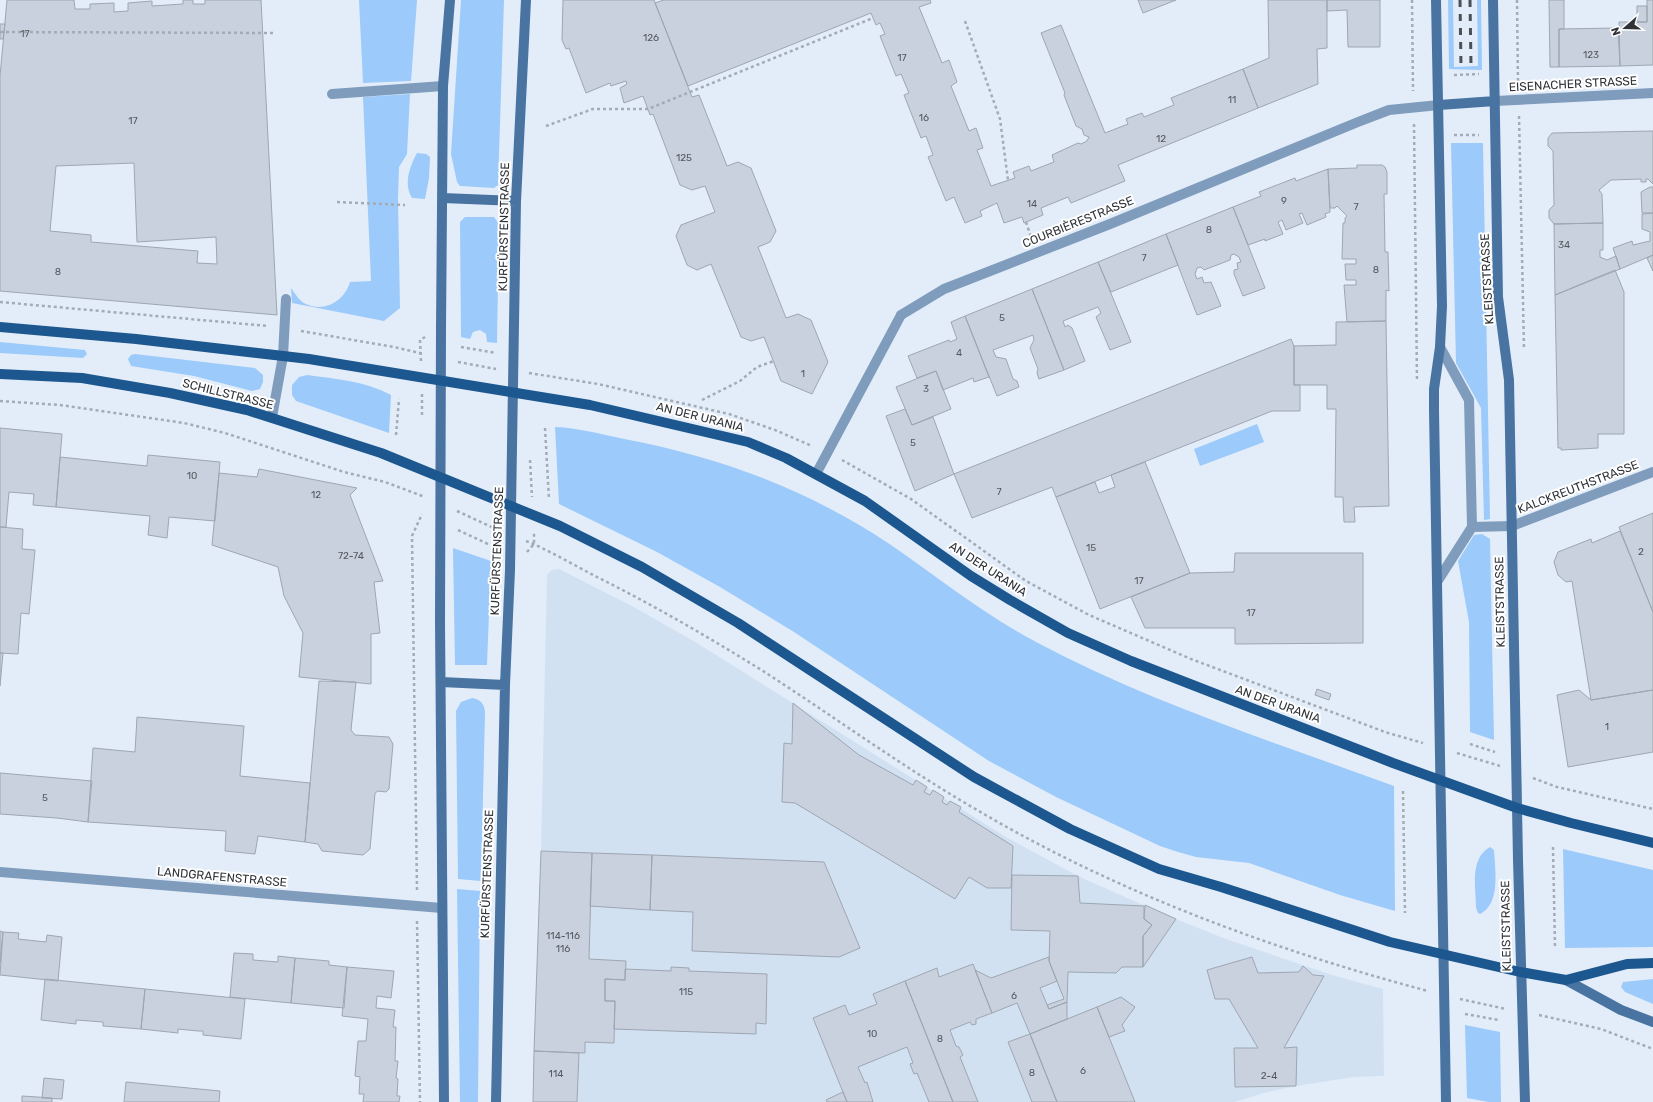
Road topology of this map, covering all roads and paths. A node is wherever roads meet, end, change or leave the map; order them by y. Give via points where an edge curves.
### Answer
1 (450, 0) edge
2 (526, 0) edge
3 (1412, 0) edge
4 (1436, 0) edge
5 (1493, 0) edge
6 (1517, 0) edge
7 (873, 18) dead end
8 (965, 21) dead end
9 (0, 32) edge
10 (276, 33) dead end
11 (1413, 70) dead end
12 (1483, 74) dead end
13 (1518, 74) dead end
14 (1449, 75) dead end
15 (443, 86) junction
16 (1653, 93) edge
17 (332, 94) dead end
18 (1495, 101) junction
19 (1438, 105) junction
20 (546, 126) dead end
21 (1519, 134) dead end
22 (1450, 135) dead end
23 (1484, 135) dead end
24 (1414, 136) dead end
25 (1008, 180) dead end
26 (443, 198) junction
27 (516, 201) junction
28 (337, 202) dead end
29 (405, 205) dead end
30 (286, 299) dead end
31 (0, 302) edge
32 (0, 326) edge
33 (284, 328) junction
34 (461, 347) dead end
35 (1440, 347) junction
36 (497, 353) dead end
37 (1524, 354) dead end
38 (283, 356) junction
39 (441, 358) junction
40 (774, 360) dead end
41 (514, 370) junction
42 (0, 374) edge
43 (441, 381) junction
44 (1417, 388) dead end
45 (514, 393) junction
46 (398, 399) dead end
47 (702, 400) dead end
48 (0, 401) edge
49 (272, 417) junction
50 (545, 428) dead end
51 (396, 435) dead end
52 (827, 452) junction
53 (1653, 472) edge
54 (816, 474) junction
55 (441, 477) junction
56 (549, 499) dead end
57 (441, 504) junction
58 (512, 506) junction
59 (422, 515) dead end
60 (1512, 526) junction
61 (1472, 527) junction
62 (453, 529) dead end
63 (511, 535) junction
64 (490, 545) dead end
65 (561, 559) dead end
66 (1437, 582) junction
67 (441, 682) junction
68 (505, 685) junction
69 (1385, 732) dead end
70 (1470, 744) dead end
71 (1495, 752) dead end
72 (1470, 756) dead end
73 (1495, 764) dead end
74 (1440, 779) junction
75 (1569, 790) dead end
76 (1403, 791) dead end
77 (1517, 808) junction
78 (1653, 809) edge
79 (1653, 843) edge
80 (1553, 847) dead end
81 (0, 872) edge
82 (417, 882) dead end
83 (442, 908) junction
84 (1405, 913) dead end
85 (418, 938) dead end
86 (1554, 947) dead end
87 (1442, 955) junction
88 (1653, 963) edge
89 (1520, 972) junction
90 (1566, 980) junction
91 (1465, 1000) dead end
92 (1499, 1008) dead end
93 (1465, 1014) dead end
94 (1499, 1020) dead end
95 (1653, 1022) edge
96 (1580, 1023) dead end
97 (1653, 1049) edge
98 (420, 1102) edge
99 (444, 1102) edge
100 (496, 1102) edge
101 (1446, 1102) edge
102 (1524, 1102) edge

1 - 15 main road
2 - 27 main road, KURFÜRSTENSTRASSE
3 - 11 path
4 - 19 main road
5 - 18 main road, KLEISTSTRASSE
6 - 13 path
7 - 20 path via 648,109 593,109
8 - 25 path via 1000,118
9 - 10 path
12 - 14 path
15 - 17 street
15 - 26 main road
16 - 18 street, EISENACHER STRASSE
18 - 19 main road
18 - 60 main road, KLEISTSTRASSE via 1498,297 1509,380
19 - 35 main road via 1442,293
19 - 52 street, COURBIÈRESTRASSE via 1383,112 944,289 902,315
21 - 37 path
22 - 23 path
24 - 44 path
26 - 27 main road
26 - 39 main road
27 - 41 main road, KURFÜRSTENSTRASSE
28 - 29 path
30 - 33 street
31 - 33 path via 199,318
32 - 38 main road
33 - 38 street
33 - 39 path
34 - 36 path
35 - 61 street via 1469,400
35 - 66 main road via 1434,389
38 - 43 main road
38 - 49 street
39 - 41 path
39 - 43 main road
40 - 47 path via 757,367 740,381
41 - 45 main road, KURFÜRSTENSTRASSE
41 - 52 path via 598,384 729,414
42 - 49 main road, SCHILLSTRASSE via 89,379 170,393
43 - 45 main road, AN DER URANIA
43 - 55 main road
45 - 54 main road, AN DER URANIA via 598,406 748,442
45 - 58 main road, KURFÜRSTENSTRASSE
46 - 51 path
48 - 57 path via 60,405 184,423 225,432 344,472 385,482
49 - 55 main road, SCHILLSTRASSE via 381,453
50 - 56 path
52 - 54 street, COURBIÈRESTRASSE
52 - 69 path via 894,489 1026,581 1089,615 1190,660
53 - 60 street, KALCKREUTHSTRASSE
54 - 74 main road, AN DER URANIA via 865,501 977,580 1068,633 1215,694
55 - 57 main road
55 - 58 main road
57 - 63 path
57 - 67 main road
58 - 63 main road, KURFÜRSTENSTRASSE
58 - 87 main road via 560,526 655,575 776,648 974,777 1070,829 1159,869 1390,942
59 - 82 path via 412,536
60 - 61 street, KALCKREUTHSTRASSE
60 - 77 main road, KLEISTSTRASSE
61 - 66 street
62 - 64 path
63 - 65 path
63 - 68 main road, KURFÜRSTENSTRASSE
66 - 74 main road
67 - 68 main road
67 - 83 main road
68 - 100 main road, KURFÜRSTENSTRASSE
70 - 71 path
72 - 73 path
74 - 77 main road, AN DER URANIA
74 - 87 main road
75 - 78 path
76 - 84 path
77 - 79 main road, AN DER URANIA
77 - 89 main road, KLEISTSTRASSE
80 - 86 path
81 - 83 street, LANDGRAFENSTRASSE
83 - 99 main road
85 - 98 path
87 - 89 main road
87 - 101 main road
88 - 90 main road via 1627,964
89 - 90 main road
89 - 102 main road, KLEISTSTRASSE
90 - 95 main road via 1621,1010
91 - 92 path
93 - 94 path
96 - 97 path

